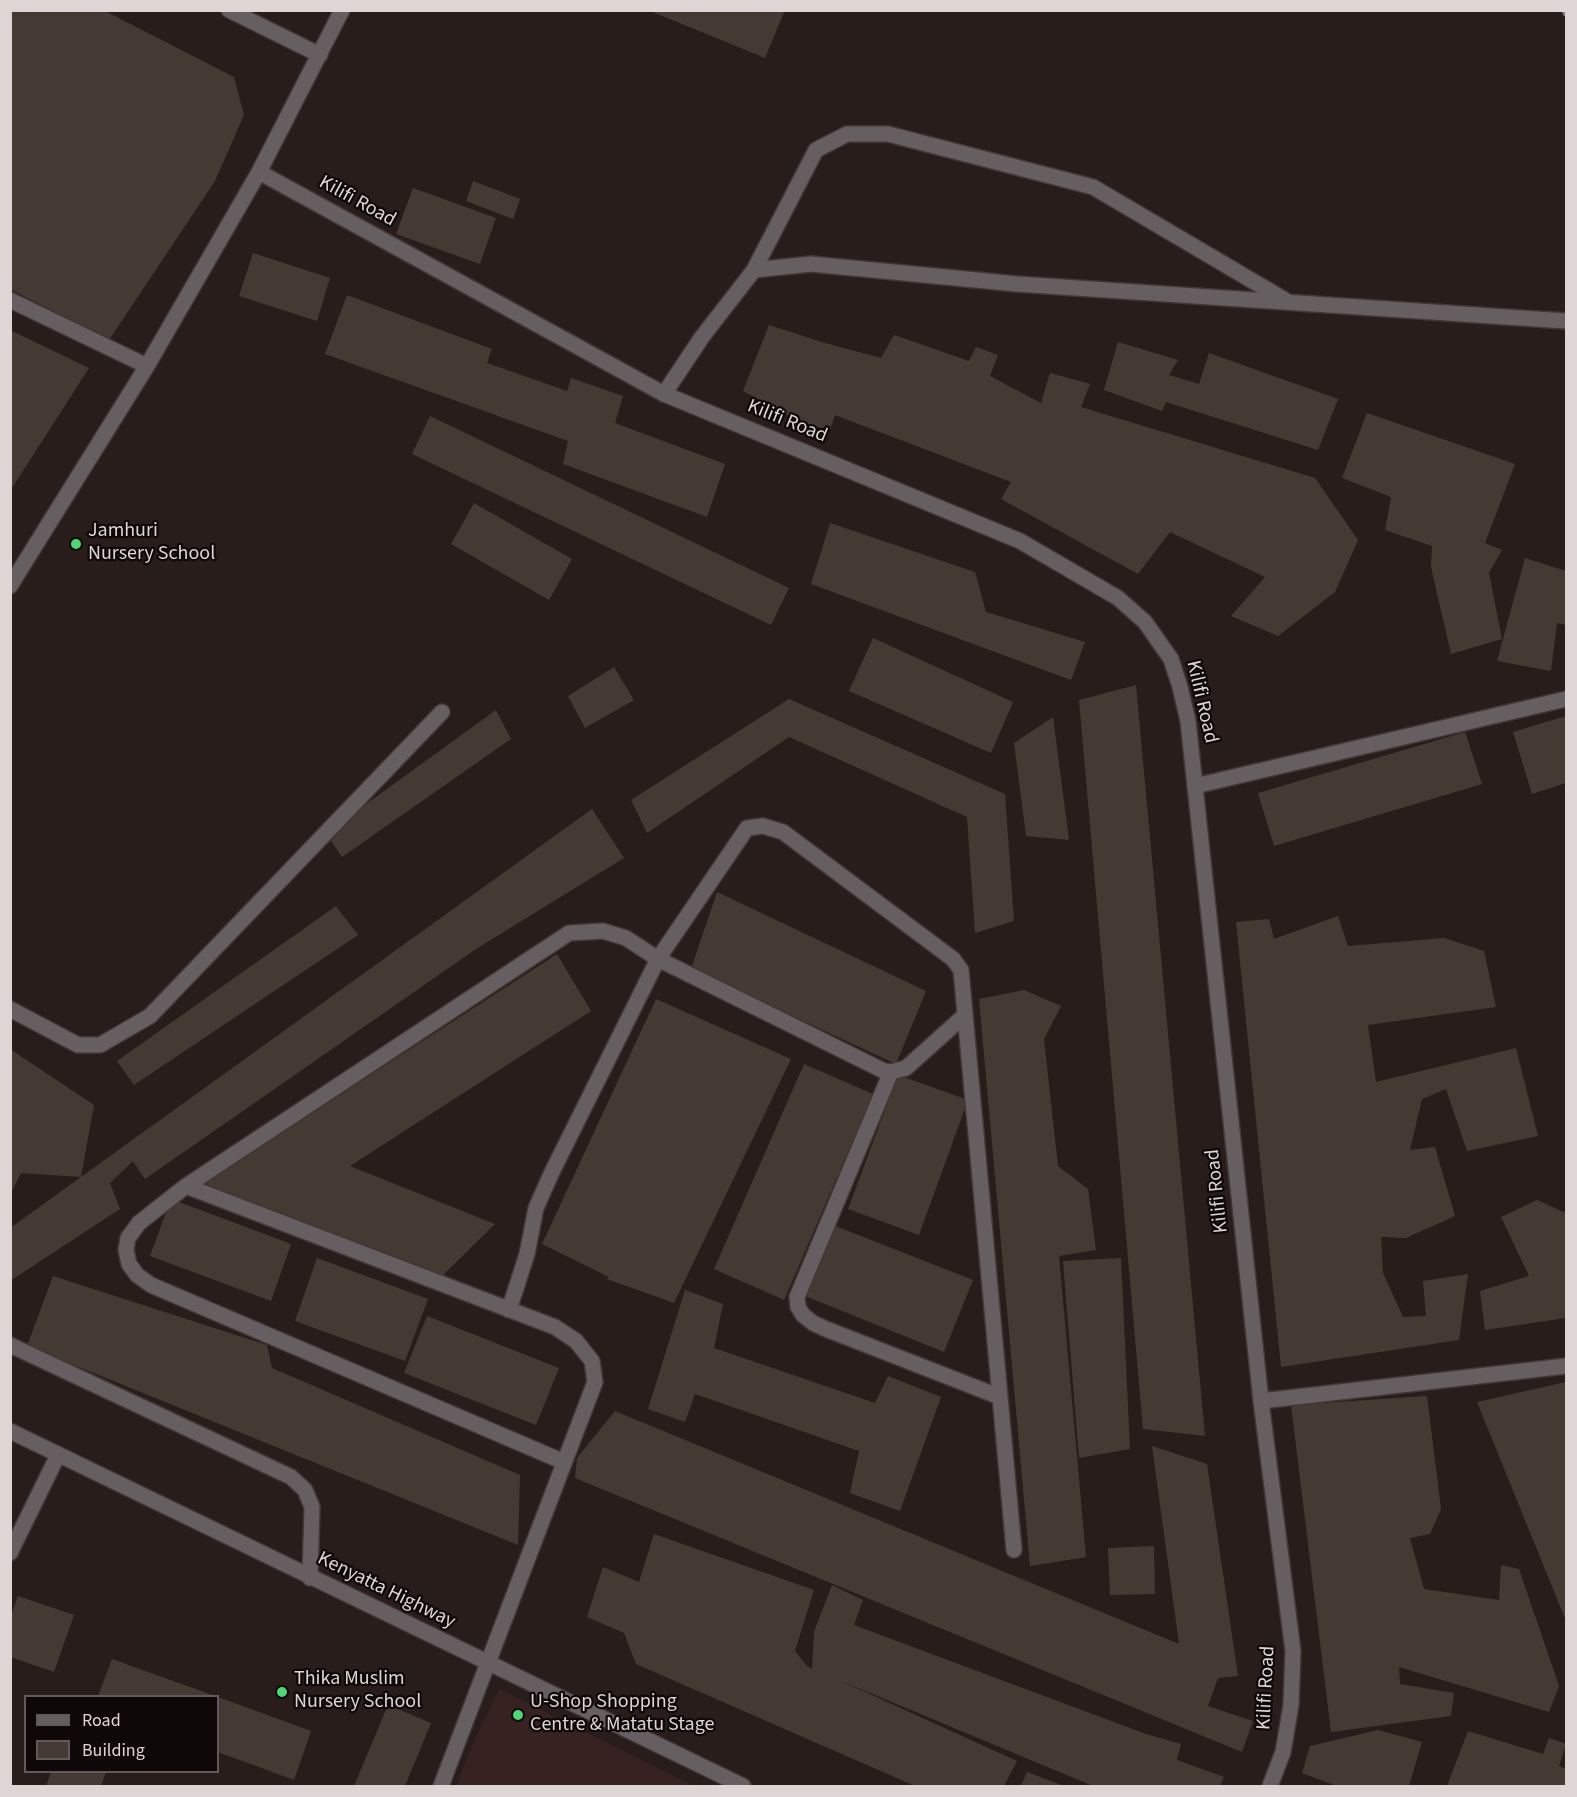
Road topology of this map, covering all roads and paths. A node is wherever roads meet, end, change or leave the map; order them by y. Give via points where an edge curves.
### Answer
1 (229, 10) edge
2 (342, 10) edge
3 (1563, 10) edge
4 (1566, 16) edge
5 (320, 55) junction
6 (260, 172) junction
7 (754, 270) junction
8 (10, 300) edge
9 (1289, 303) junction
10 (1566, 321) edge
11 (147, 366) junction
12 (664, 394) junction
13 (10, 586) edge
14 (1566, 699) edge
15 (442, 712) dead end
16 (1195, 786) junction
17 (658, 959) junction
18 (10, 1009) edge
19 (965, 1015) junction
20 (891, 1072) junction
21 (186, 1186) junction
22 (509, 1310) junction
23 (10, 1345) edge
24 (1566, 1366) edge
25 (1000, 1397) junction
26 (1261, 1401) junction
27 (10, 1431) edge
28 (58, 1455) junction
29 (564, 1462) junction
30 (1014, 1550) dead end
31 (10, 1553) edge
32 (310, 1578) junction
33 (487, 1664) junction
34 (441, 1786) edge
35 (743, 1786) edge
36 (1270, 1786) edge

1 - 5 street
2 - 5 street
3 - 4 path
5 - 6 street
6 - 11 street
6 - 12 street, Kilifi Road
7 - 9 street via 811,264 1017,284
7 - 9 street via 816,150 847,134 888,134 1093,187
7 - 12 street
8 - 11 street
9 - 10 street
11 - 13 street
12 - 16 street, Kilifi Road via 1020,541 1118,598 1145,622 1171,659 1188,721
14 - 16 street
15 - 18 street via 150,1016 100,1045 78,1045
16 - 26 street, Kilifi Road
17 - 19 street via 747,828 763,826 783,831 953,959 961,970
17 - 20 street
17 - 21 street via 626,938 603,931 569,933
17 - 22 street via 536,1209
19 - 20 street via 906,1068
19 - 25 street
20 - 25 street via 797,1297 798,1307 803,1316 826,1329
21 - 22 street
21 - 29 street via 139,1222 128,1238 129,1264 137,1275 151,1285
22 - 29 street via 555,1327 576,1341 592,1361 595,1382
23 - 32 street via 291,1477 305,1490 312,1507
24 - 26 street
25 - 30 street
26 - 36 street, Kilifi Road via 1293,1651 1291,1705 1283,1752
27 - 28 street, Kenyatta Highway
28 - 31 street
28 - 32 street, Kenyatta Highway
29 - 33 street
32 - 33 street, Kenyatta Highway
33 - 34 street
33 - 35 street, Kenyatta Highway

